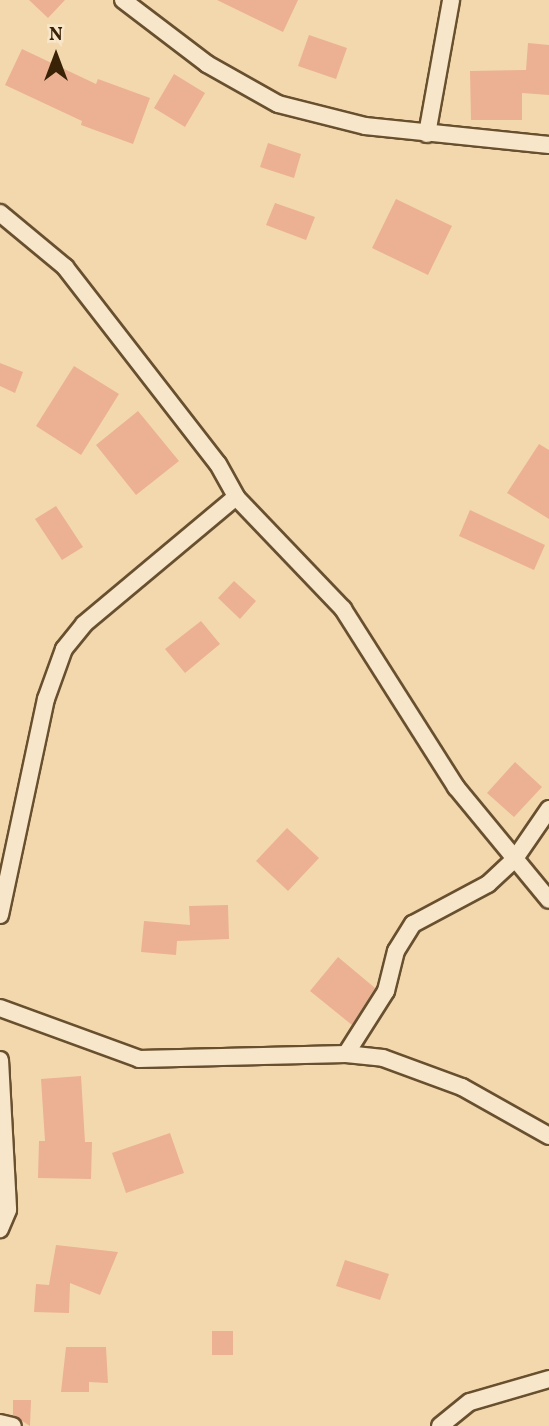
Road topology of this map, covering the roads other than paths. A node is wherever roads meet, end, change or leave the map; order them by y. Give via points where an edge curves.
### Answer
1 (123, 0) edge
2 (451, 0) edge
3 (427, 134) junction
4 (549, 145) edge
5 (0, 213) edge
6 (236, 497) junction
7 (549, 809) edge
8 (514, 860) junction
9 (549, 900) edge
10 (0, 915) edge
11 (0, 1008) edge
12 (346, 1054) junction
13 (0, 1060) edge
14 (549, 1136) edge
15 (0, 1229) edge
16 (549, 1380) edge
17 (0, 1423) edge
18 (13, 1426) edge
19 (440, 1426) edge

1 - 3 street via 164,35 261,98 365,126
2 - 3 street
3 - 4 street
5 - 6 street via 65,267 218,464
6 - 8 street via 343,609 456,787
6 - 10 street via 84,624 64,649 46,699
7 - 8 street
8 - 9 street
8 - 12 street via 488,884 413,924 396,951 386,991
11 - 12 street via 139,1059
12 - 14 street via 383,1058 462,1087
13 - 15 street via 8,1210
16 - 19 street via 470,1402
17 - 18 street

